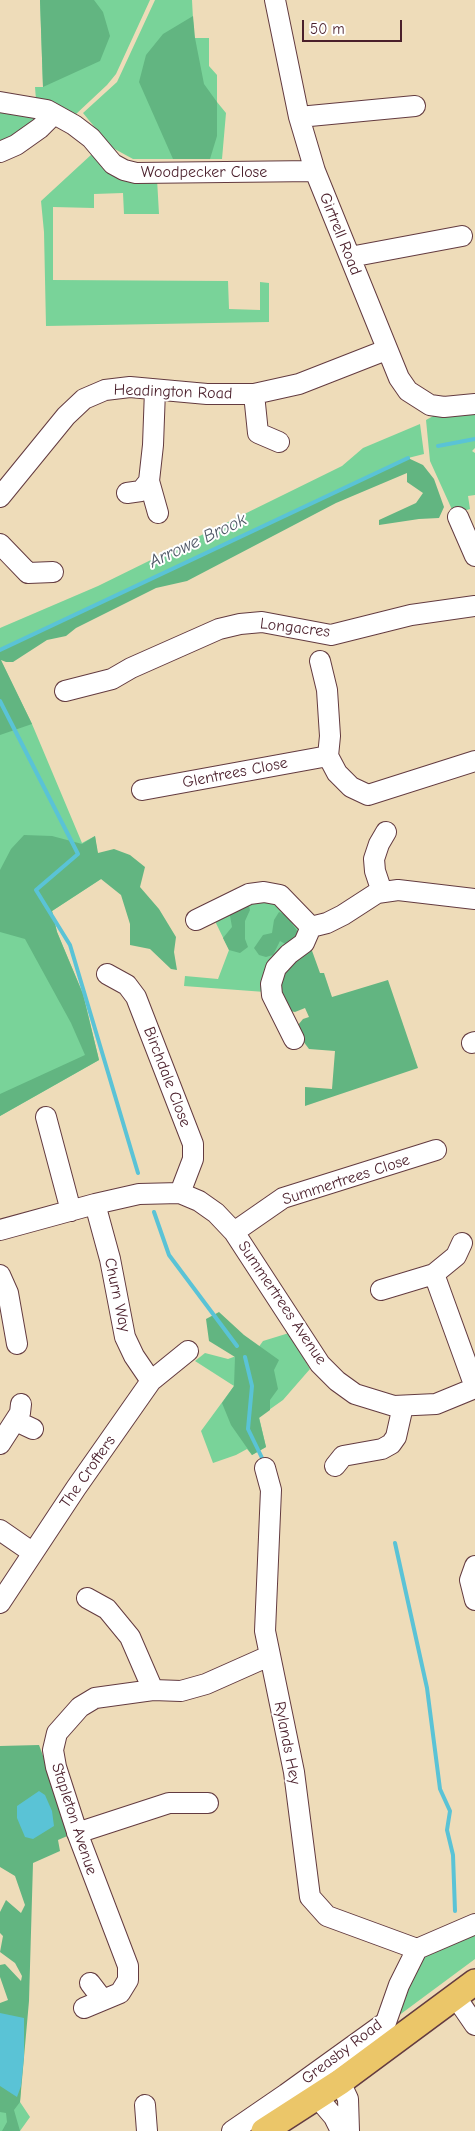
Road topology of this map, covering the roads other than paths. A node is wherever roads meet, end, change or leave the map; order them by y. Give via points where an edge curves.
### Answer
1 (275, 0) edge
2 (0, 102) edge
3 (415, 106) dead end
4 (54, 114) junction
5 (299, 117) junction
6 (0, 152) edge
7 (315, 171) junction
8 (462, 236) dead end
9 (350, 257) junction
10 (386, 350) junction
11 (154, 390) junction
12 (254, 394) junction
13 (475, 404) edge
14 (279, 442) dead end
15 (149, 481) junction
16 (127, 493) dead end
17 (0, 495) edge
18 (158, 513) dead end
19 (458, 517) dead end
20 (0, 544) edge
21 (475, 556) edge
22 (52, 572) dead end
23 (475, 606) edge
24 (320, 661) dead end
25 (65, 691) dead end
26 (328, 756) junction
27 (475, 761) edge
28 (142, 790) dead end
29 (386, 832) dead end
30 (382, 892) junction
31 (475, 899) edge
32 (196, 920) dead end
33 (311, 927) junction
34 (107, 974) dead end
35 (294, 1039) dead end
36 (46, 1117) dead end
37 (436, 1150) dead end
38 (180, 1193) junction
39 (95, 1204) junction
40 (72, 1211) junction
41 (0, 1230) edge
42 (234, 1232) junction
43 (462, 1243) dead end
44 (434, 1274) junction
45 (0, 1275) edge
46 (381, 1290) dead end
47 (7, 1323) edge
48 (17, 1344) dead end
49 (188, 1351) dead end
50 (151, 1381) junction
51 (475, 1388) edge
52 (403, 1406) junction
53 (23, 1418) dead end
54 (0, 1444) edge
55 (335, 1466) dead end
56 (265, 1468) dead end
57 (0, 1530) edge
58 (31, 1555) junction
59 (473, 1573) edge
60 (87, 1598) dead end
61 (475, 1600) edge
62 (0, 1603) edge
63 (269, 1656) junction
64 (153, 1690) junction
65 (208, 1803) dead end
66 (77, 1833) junction
67 (475, 1924) edge
68 (417, 1949) junction
69 (475, 1982) edge
70 (90, 1983) dead end
71 (455, 1996) junction
72 (103, 2000) junction
73 (84, 2008) dead end
74 (475, 2025) edge
75 (340, 2082) junction
76 (316, 2097) junction
77 (145, 2105) dead end
78 (147, 2131) edge
79 (232, 2131) edge
80 (264, 2131) edge
81 (341, 2131) edge
82 (349, 2131) edge

1 - 5 street, Girtrell Road
2 - 4 street, Woodpecker Close
3 - 5 street
4 - 6 street via 32,134
4 - 7 street, Woodpecker Close via 91,138 113,164 130,172
5 - 7 street, Girtrell Road
7 - 9 street, Girtrell Road
8 - 9 street
9 - 10 street, Girtrell Road
10 - 12 street, Headington Road via 300,384
10 - 13 street, Girtrell Road via 408,391 430,406 444,408
11 - 12 street, Headington Road
11 - 15 street
11 - 17 street, Headington Road via 130,387 105,390 84,399
12 - 14 street via 252,439
15 - 16 street via 141,490
15 - 18 street
19 - 21 street
20 - 22 street via 28,574
23 - 25 street, Longacres via 411,615 331,635 262,622 240,624 219,629 112,679
24 - 26 street via 328,690
26 - 27 street via 343,781 368,794
26 - 28 street, Glentrees Close
29 - 30 street via 374,859
30 - 31 street via 398,890
30 - 33 street via 327,923
32 - 33 street via 249,894 264,892 280,895
33 - 35 street via 304,943 276,968 271,984 272,995
34 - 38 street, Birchdale Close via 128,985 136,997 193,1144 193,1159
36 - 40 street
37 - 42 street, Summertrees Close via 283,1198
38 - 39 street via 144,1193
38 - 42 street, Summertrees Avenue via 200,1201
39 - 40 street
39 - 50 street, Churn Way via 110,1259 125,1337
40 - 41 street
42 - 52 street, Summertrees Avenue via 320,1364 356,1394
43 - 44 street via 456,1256
44 - 46 street
44 - 51 street
45 - 47 street via 8,1293
47 - 48 street
49 - 50 street, The Crofters
50 - 58 street, The Crofters
51 - 52 street, Summertrees Avenue via 436,1404
52 - 55 street via 396,1437 391,1444 382,1449 343,1456
53 - 54 street
56 - 63 street, Rylands Hey via 271,1490 265,1614
57 - 58 street
58 - 62 street, The Crofters
59 - 61 street
60 - 64 street via 107,1609 130,1637
63 - 64 street, Stapleton Avenue via 181,1691
63 - 68 street, Rylands Hey via 294,1772 310,1897 327,1916
64 - 66 street, Stapleton Avenue via 95,1698 80,1707 57,1732 53,1750 56,1767
65 - 66 street via 169,1803
66 - 72 street, Stapleton Avenue via 128,1966 128,1980 120,1993
67 - 68 street
68 - 79 street, Greasby Road via 386,2022
69 - 71 main road, Greasby Road
70 - 72 street
71 - 74 street
71 - 75 main road, Greasby Road
72 - 73 street, Stapleton Avenue
75 - 76 main road, Greasby Road
75 - 82 street, Greasby Road via 348,2099
76 - 80 main road, Greasby Road
76 - 81 street, Greasby Road via 334,2116
77 - 78 street

